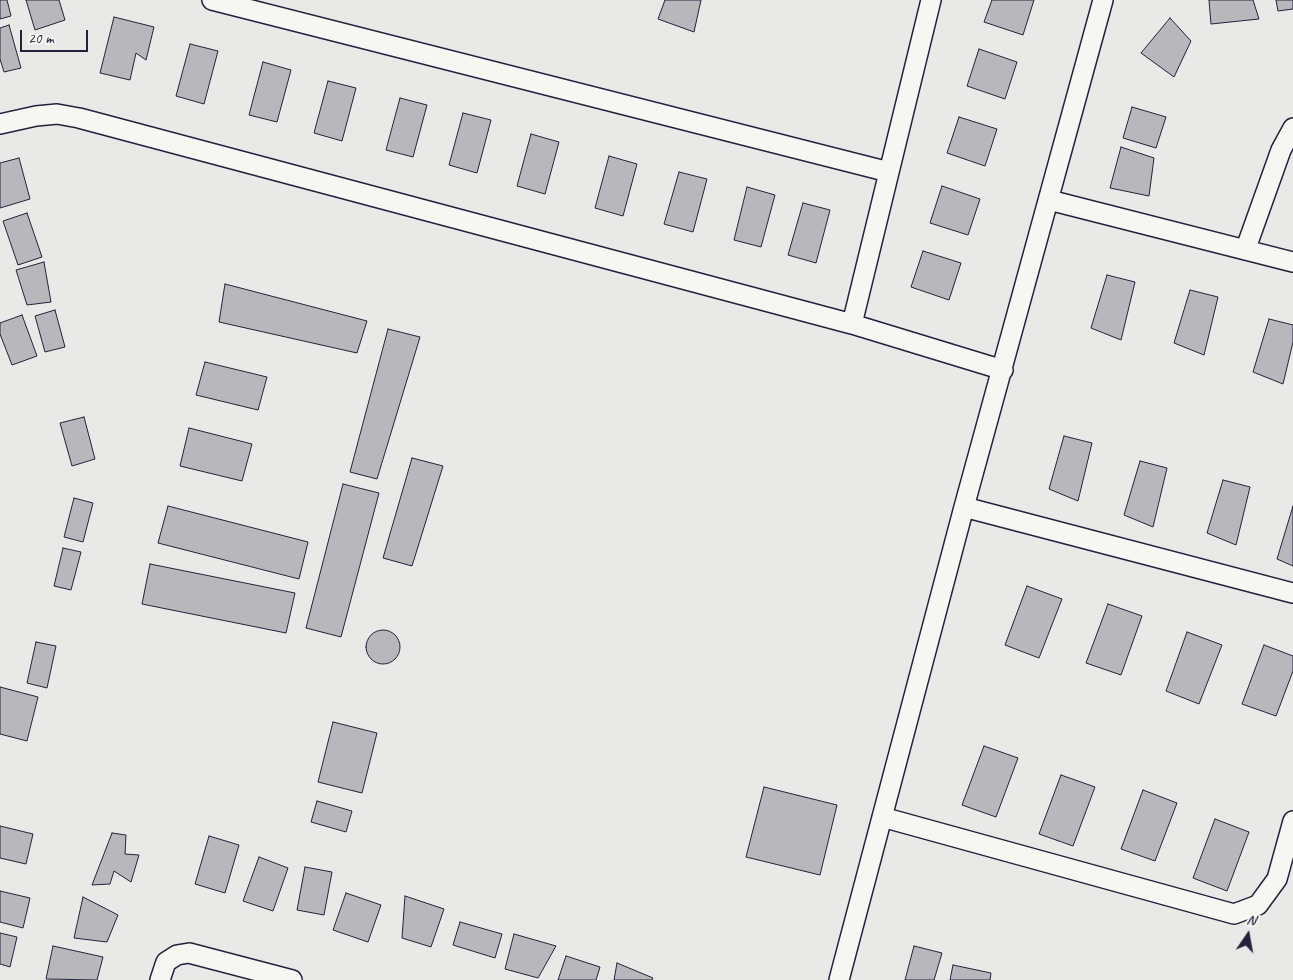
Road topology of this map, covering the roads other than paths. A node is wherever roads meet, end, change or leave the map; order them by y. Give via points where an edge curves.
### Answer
1 (212, 0) edge
2 (932, 0) edge
3 (1103, 0) edge
4 (0, 124) edge
5 (1293, 128) edge
6 (889, 172) junction
7 (1049, 200) junction
8 (1246, 248) junction
9 (1293, 262) edge
10 (852, 324) junction
11 (1003, 370) junction
12 (964, 508) junction
13 (1293, 593) edge
14 (882, 817) junction
15 (1293, 821) edge
16 (160, 980) edge
17 (292, 980) edge
18 (839, 980) edge

1 - 6 street
2 - 6 street
3 - 7 street
4 - 10 street via 57,114 79,118
5 - 8 street via 1280,150
6 - 10 street
7 - 8 street
7 - 11 street
8 - 9 street
10 - 11 street
11 - 12 street
12 - 13 street
12 - 14 street
14 - 15 street via 1234,914 1258,905 1277,879
14 - 18 street
16 - 17 street via 166,962 176,955 189,953

